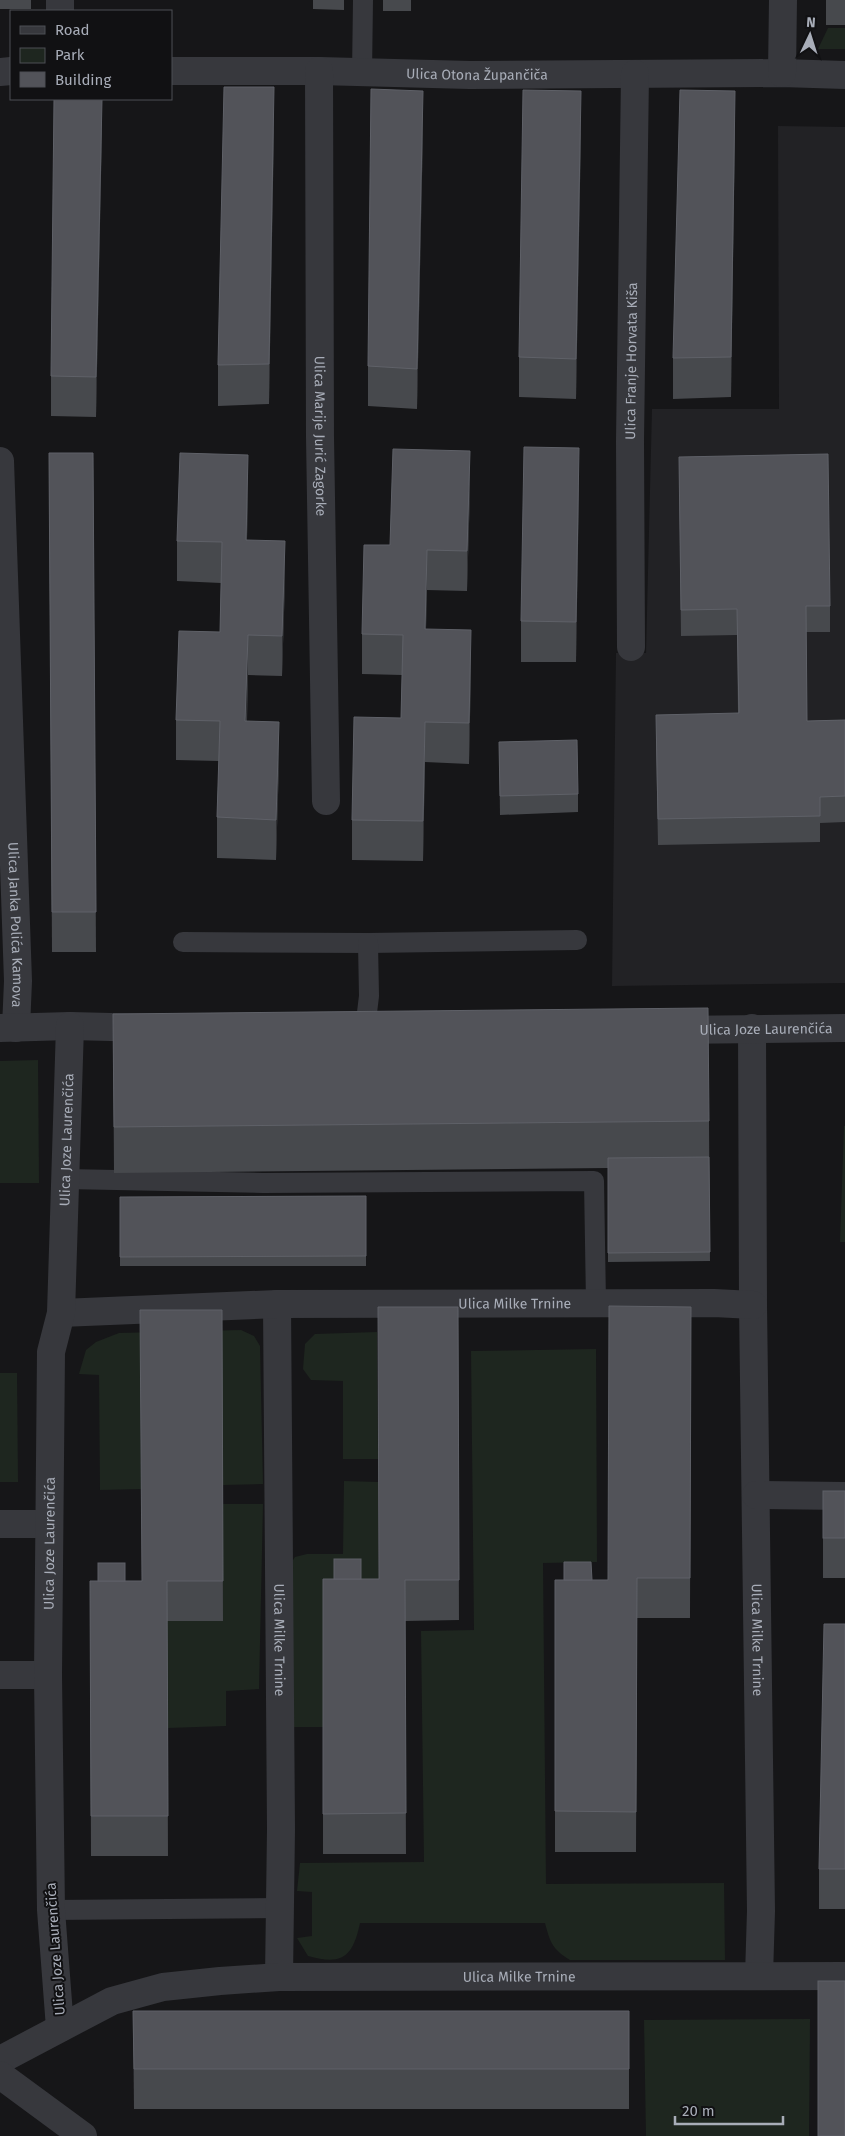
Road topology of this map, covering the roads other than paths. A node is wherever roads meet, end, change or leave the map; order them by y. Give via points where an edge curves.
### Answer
1 (363, 0) edge
2 (783, 0) edge
3 (172, 70) edge
4 (320, 71) junction
5 (782, 73) junction
6 (362, 74) junction
7 (635, 74) junction
8 (845, 75) edge
9 (0, 461) edge
10 (631, 647) dead end
11 (326, 801) dead end
12 (577, 940) dead end
13 (183, 942) dead end
14 (368, 944) junction
15 (70, 1026) junction
16 (8, 1028) edge
17 (176, 1028) edge
18 (752, 1028) junction
19 (845, 1028) edge
20 (365, 1029) junction
21 (337, 1030) edge
22 (395, 1030) edge
23 (647, 1030) edge
24 (65, 1179) junction
25 (596, 1303) junction
26 (277, 1304) junction
27 (753, 1305) junction
28 (60, 1313) junction
29 (756, 1496) junction
30 (845, 1496) edge
31 (0, 1524) edge
32 (49, 1524) junction
33 (0, 1675) edge
34 (48, 1675) junction
35 (280, 1908) junction
36 (51, 1910) junction
37 (759, 1976) junction
38 (845, 1976) edge
39 (279, 1978) junction
40 (60, 2028) junction
41 (0, 2060) edge
42 (0, 2075) edge
43 (83, 2136) edge

1 - 6 lane
2 - 5 street
3 - 4 street, Ulica Otona Župančiča
4 - 6 street, Ulica Otona Župančiča
4 - 11 street, Ulica Marije Jurić Zagorke via 320,437
5 - 7 street, Ulica Otona Župančiča
5 - 8 street, Ulica Otona Župančiča
6 - 7 street, Ulica Otona Župančiča
7 - 10 street, Ulica Franje Horvata Kiša
9 - 16 street, Ulica Janka Polića Kamova via 18,981
12 - 14 lane
13 - 14 lane
14 - 20 lane via 369,996
15 - 16 street
15 - 17 street
15 - 24 street, Ulica Joze Laurenčića
18 - 19 street, Ulica Joze Laurenčića
18 - 23 street, Ulica Joze Laurenčića
18 - 27 street, Ulica Milke Trnine
20 - 21 street
20 - 22 street
24 - 25 lane via 264,1183 594,1181
24 - 28 street, Ulica Joze Laurenčića
25 - 26 street, Ulica Milke Trnine
25 - 27 street, Ulica Milke Trnine
26 - 28 street, Ulica Milke Trnine
26 - 35 street, Ulica Milke Trnine
27 - 29 street, Ulica Milke Trnine
28 - 32 street, Ulica Joze Laurenčića via 51,1352
29 - 30 street
29 - 37 street, Ulica Milke Trnine via 761,1891
31 - 32 street
32 - 34 street, Ulica Joze Laurenčića
33 - 34 street
34 - 36 street, Ulica Joze Laurenčića
35 - 36 lane
35 - 39 street, Ulica Milke Trnine
36 - 40 street, Ulica Joze Laurenčića
37 - 38 street, Ulica Milke Trnine
37 - 39 street, Ulica Milke Trnine
39 - 40 street, Ulica Milke Trnine via 220,1980 163,1987 112,2001
40 - 41 street, Ulica Milke Trnine
42 - 43 street

